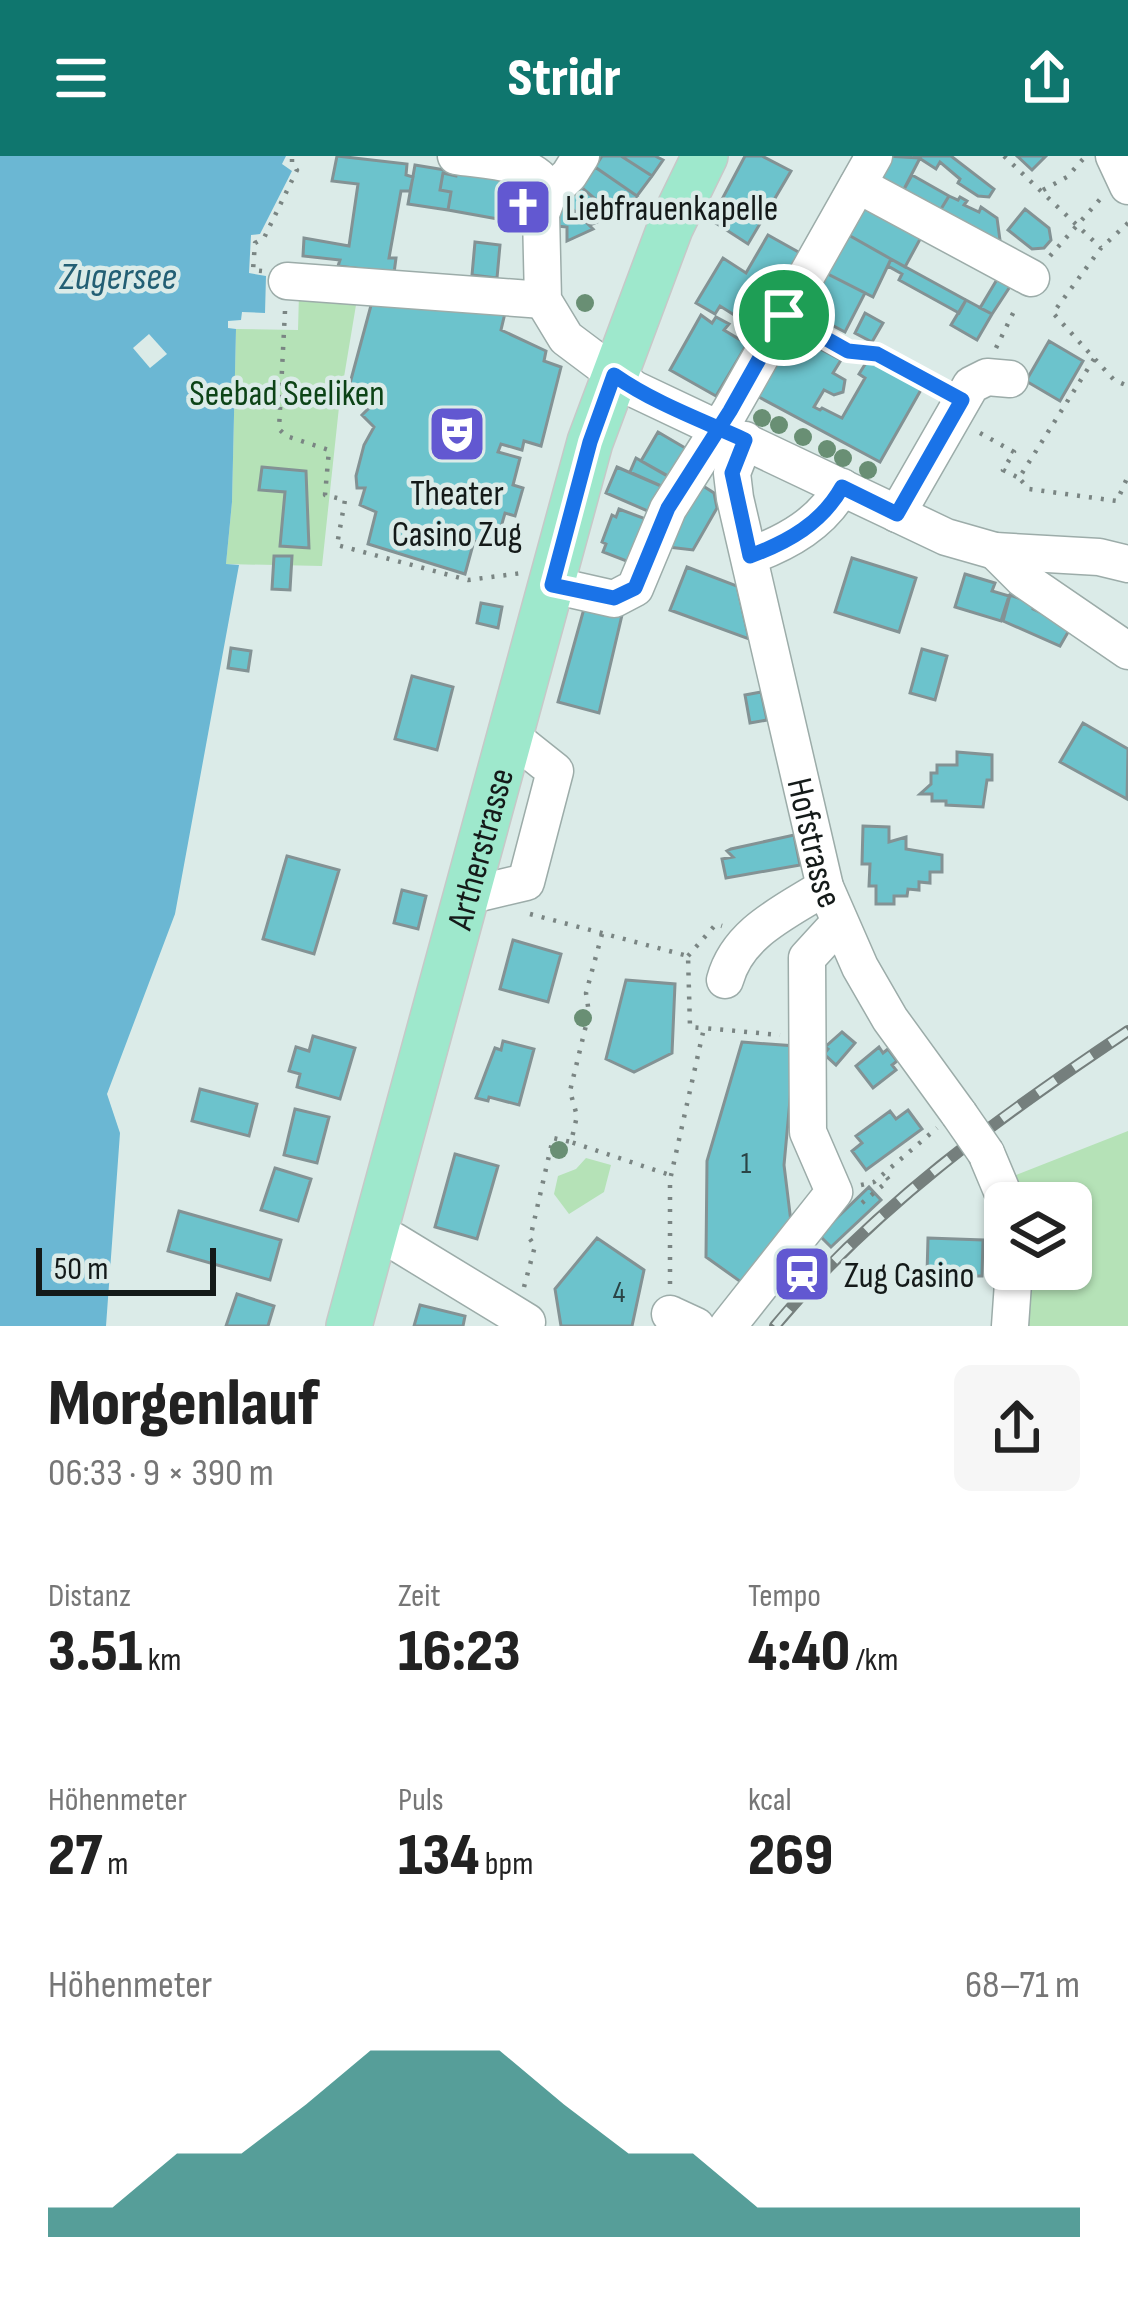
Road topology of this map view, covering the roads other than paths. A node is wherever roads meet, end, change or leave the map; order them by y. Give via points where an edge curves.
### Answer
1 (456, 156) edge
2 (581, 156) edge
3 (705, 156) edge
4 (1114, 156) edge
5 (498, 160) edge
6 (866, 170) edge
7 (1128, 186) edge
8 (548, 195) junction
9 (1030, 278) dead end
10 (287, 280) dead end
11 (542, 300) junction
12 (614, 375) junction
13 (1010, 379) dead end
14 (732, 435) junction
15 (842, 487) junction
16 (897, 514) junction
17 (995, 551) junction
18 (750, 556) junction
19 (1128, 564) edge
20 (552, 585) junction
21 (1128, 651) edge
22 (825, 887) junction
23 (839, 923) junction
24 (724, 980) dead end
25 (998, 1182) edge
26 (373, 1237) junction
27 (1013, 1290) edge
28 (522, 1321) edge
29 (349, 1326) edge
30 (728, 1326) edge
31 (1010, 1326) edge

1 - 5 street
2 - 8 street
3 - 12 main road, Artherstrasse
4 - 7 street
5 - 8 street via 532,171
6 - 9 street
6 - 14 street via 784,315
8 - 11 street via 540,228
10 - 11 street
11 - 12 street via 566,338
12 - 14 street
12 - 20 main road, Artherstrasse
13 - 16 street via 971,385 970,416
14 - 15 street
14 - 18 street, Hofstrasse
14 - 20 street via 668,508 635,588 614,598
15 - 16 street
15 - 18 street via 829,510
16 - 17 street
17 - 19 street
17 - 21 street
18 - 22 street, Hofstrasse
20 - 26 main road, Artherstrasse
22 - 23 street, Hofstrasse
22 - 24 street via 748,937
23 - 25 street, Hofstrasse, bridge via 947,1122 986,1153
23 - 30 street via 807,958 808,1132 834,1192
26 - 28 street via 394,1241
26 - 29 main road, Artherstrasse
27 - 31 street

